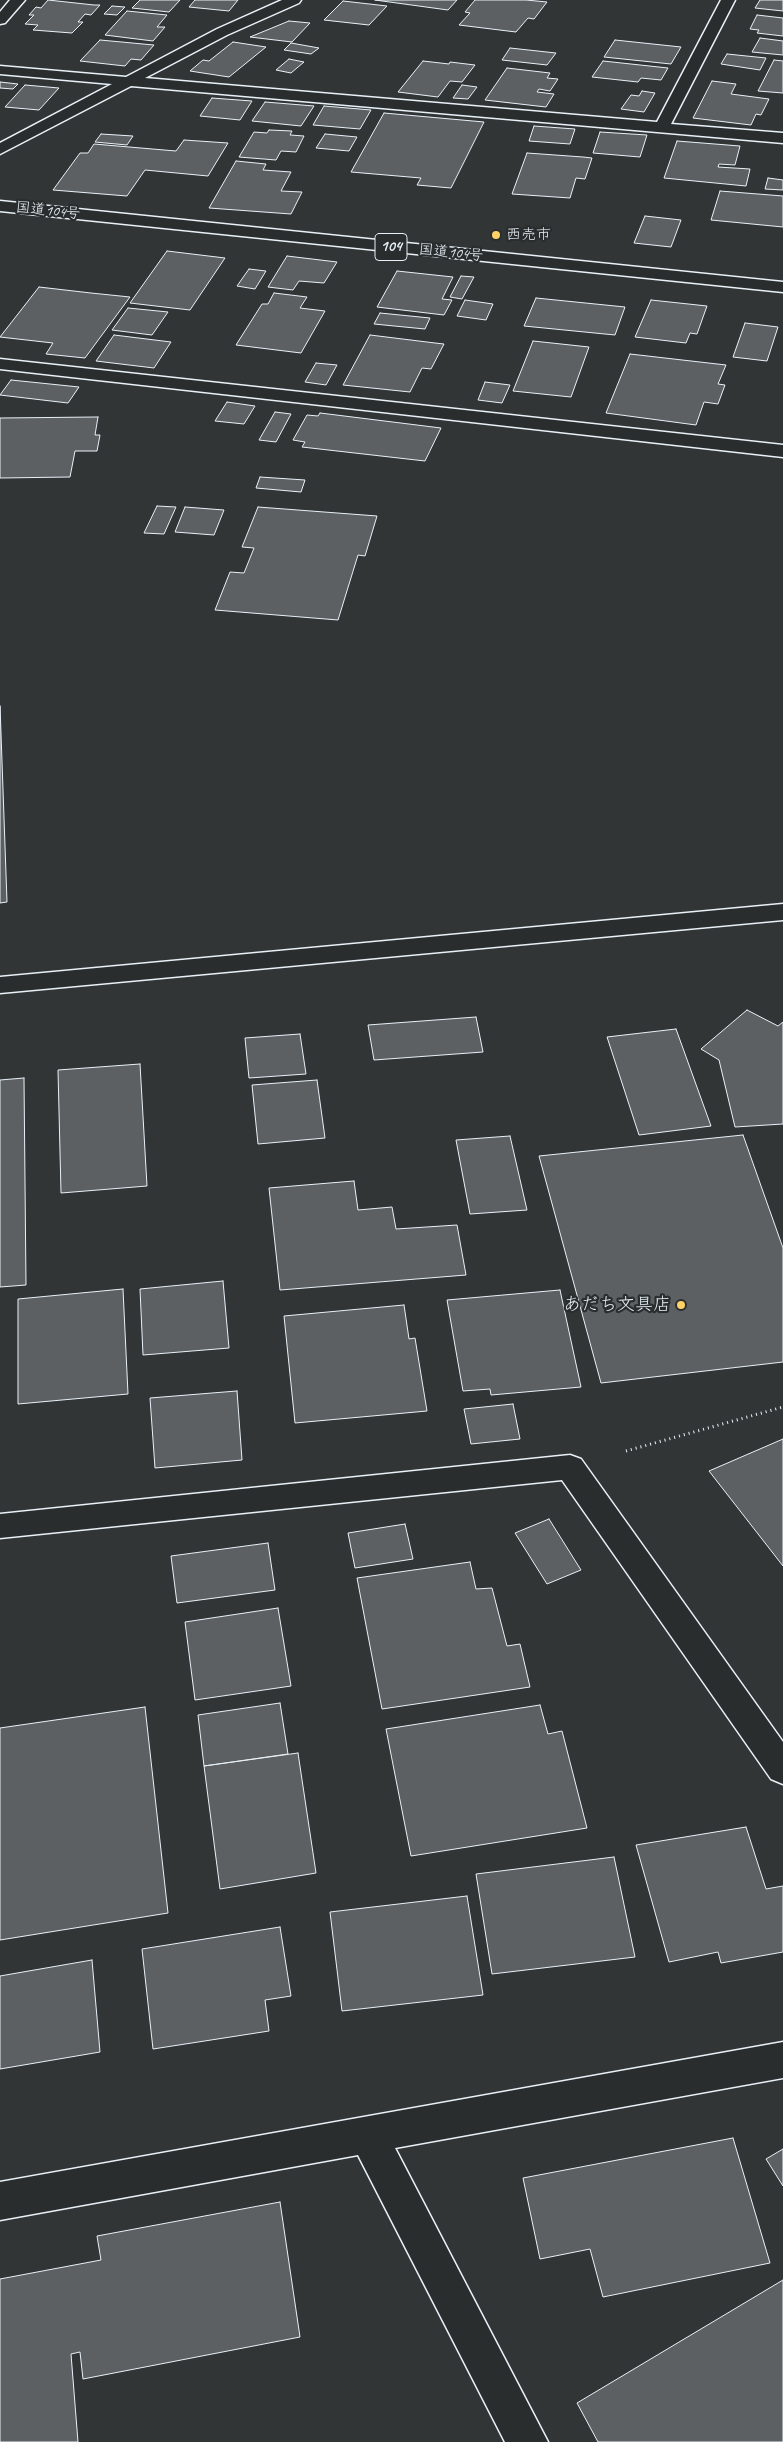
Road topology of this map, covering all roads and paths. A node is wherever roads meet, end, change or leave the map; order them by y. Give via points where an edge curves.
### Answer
1 (18, 0) edge
2 (294, 0) edge
3 (728, 0) edge
4 (0, 20) edge
5 (0, 70) edge
6 (130, 81) junction
7 (662, 127) junction
8 (783, 138) edge
9 (0, 148) edge
10 (0, 206) edge
11 (783, 288) edge
12 (0, 364) edge
13 (783, 451) edge
14 (783, 912) edge
15 (0, 985) edge
16 (783, 1407) edge
17 (570, 1467) junction
18 (0, 1526) edge
19 (783, 1769) edge
20 (783, 2060) edge
21 (368, 2134) junction
22 (0, 2201) edge
23 (527, 2442) edge

1 - 4 main road
2 - 6 main road via 222,32
3 - 7 main road
5 - 6 main road
6 - 7 main road
6 - 9 main road
7 - 8 main road
10 - 11 main road, 国道104号 / 104
12 - 13 main road
14 - 15 main road
16 - 17 path
17 - 18 main road
17 - 19 main road
20 - 21 main road
21 - 22 main road
21 - 23 main road

